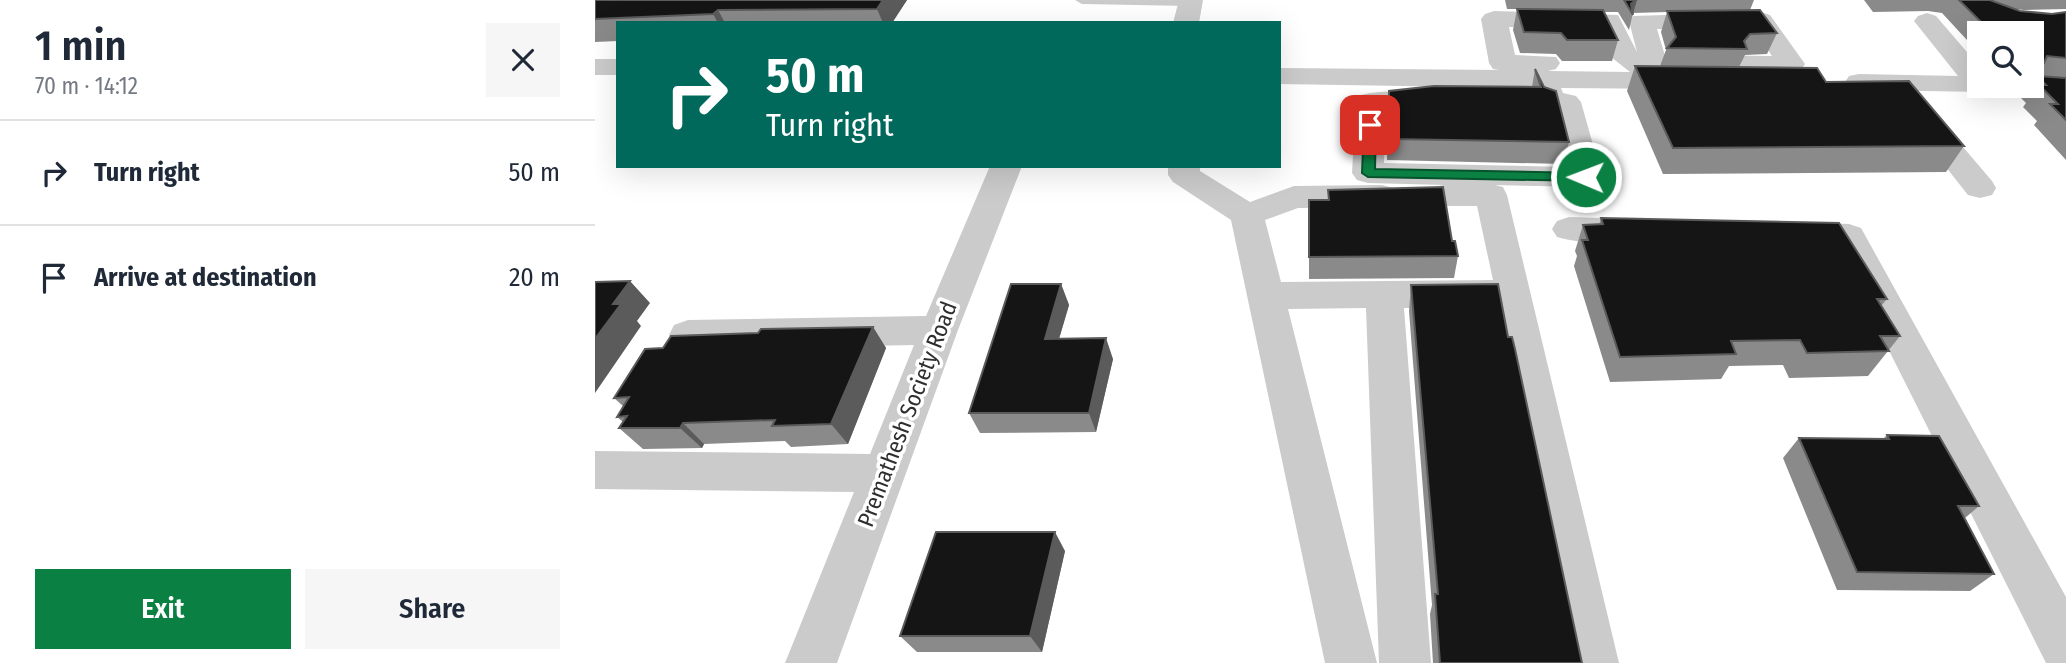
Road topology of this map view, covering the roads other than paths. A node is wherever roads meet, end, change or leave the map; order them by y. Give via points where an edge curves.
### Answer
1 (1081, 0) edge
2 (1189, 8) edge
3 (1927, 21) dead end
4 (595, 67) edge
5 (616, 67) edge
6 (1642, 68) junction
7 (1967, 69) edge
8 (1281, 76) edge
9 (1892, 82) junction
10 (1967, 84) edge
11 (2044, 89) edge
12 (2066, 90) edge
13 (1548, 91) junction
14 (1005, 168) edge
15 (1184, 168) edge
16 (1979, 188) dead end
17 (1247, 215) junction
18 (1569, 229) dead end
19 (1662, 231) edge
20 (1756, 233) edge
21 (1514, 293) junction
22 (1384, 294) junction
23 (1266, 296) junction
24 (939, 330) junction
25 (688, 335) edge
26 (595, 470) edge
27 (884, 474) junction
28 (2066, 648) edge
29 (811, 663) edge
30 (1351, 663) edge
31 (1405, 663) edge
32 (1593, 663) edge

1 - 2 lane
3 - 7 street
4 - 5 street
6 - 6 street via 1625,57 1609,20 1495,19 1503,63
6 - 6 street via 1652,59 1642,21 1761,20 1790,64
6 - 9 street via 1825,82
6 - 13 street
8 - 13 street
9 - 10 street
9 - 16 street
11 - 12 street
13 - 13 street via 1566,102 1586,177 1368,173 1371,101
14 - 24 street, Premathesh Society Road
15 - 17 street via 1184,175
17 - 21 street via 1294,197 1491,195
17 - 23 street
18 - 19 street
20 - 28 street via 1849,236
21 - 22 street
21 - 32 street
22 - 23 street
22 - 31 street
23 - 30 street
24 - 25 street
24 - 27 street, Premathesh Society Road
26 - 27 street
27 - 29 street, Premathesh Society Road

